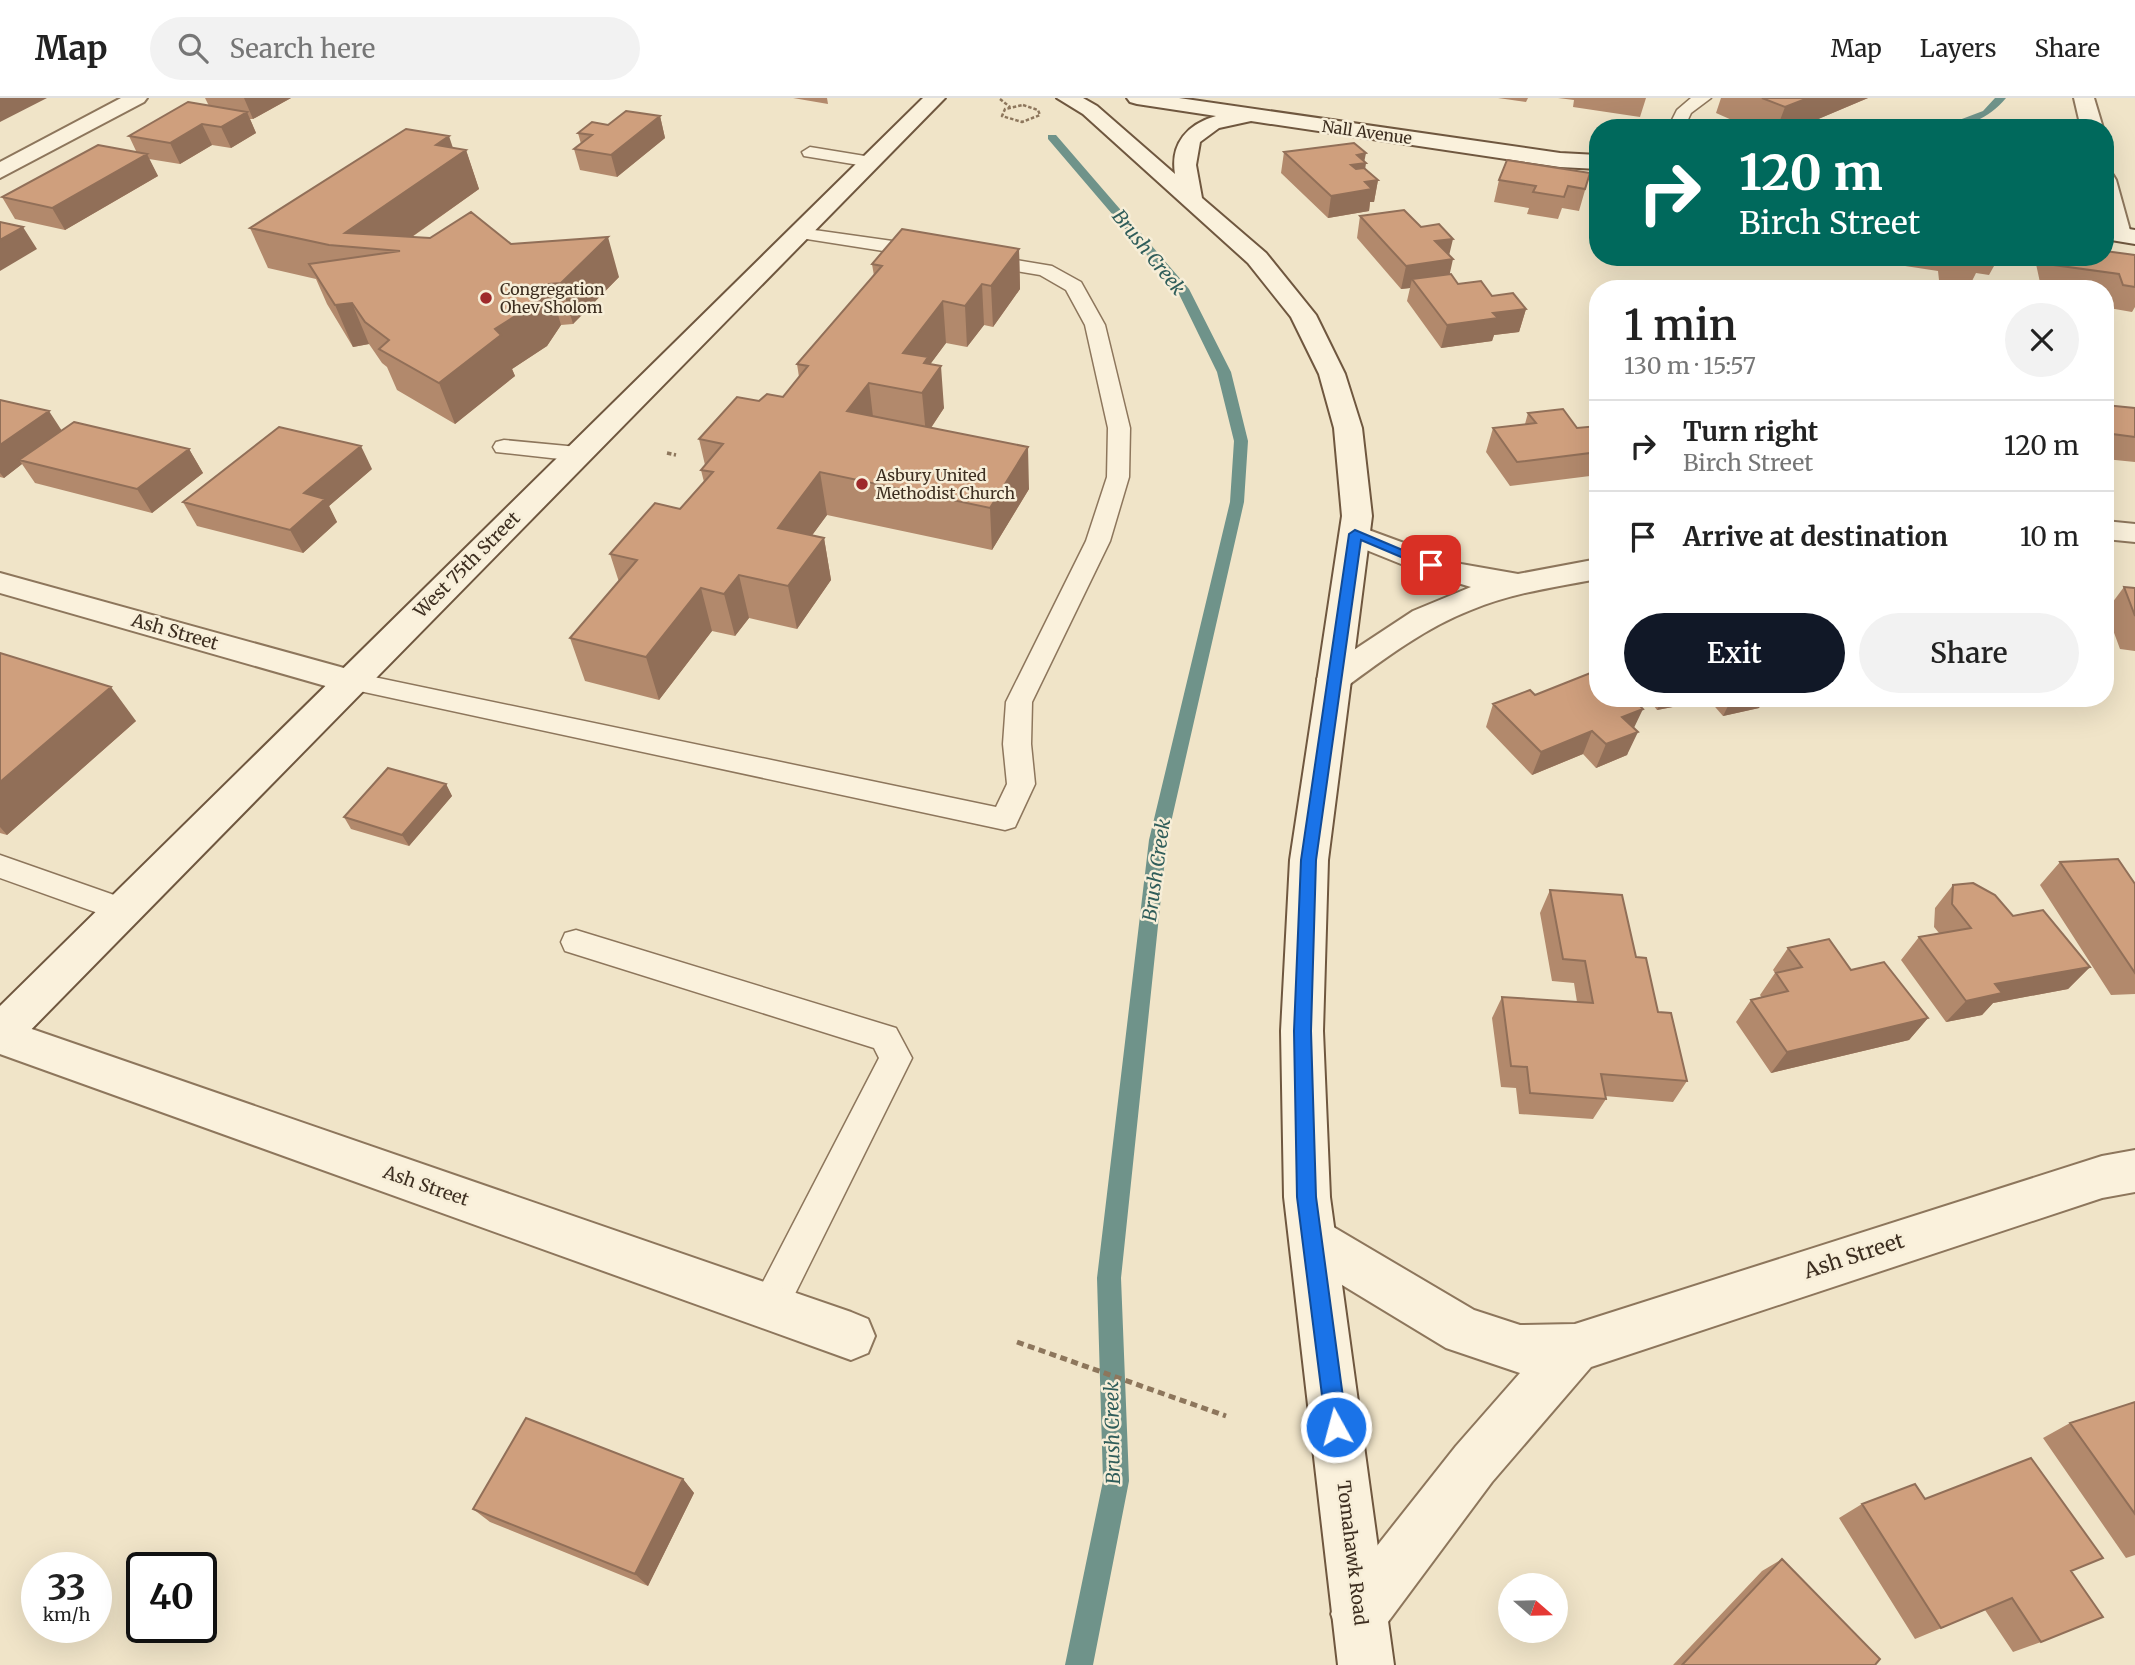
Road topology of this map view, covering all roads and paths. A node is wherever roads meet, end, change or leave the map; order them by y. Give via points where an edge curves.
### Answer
1 (137, 98) edge
2 (935, 98) edge
3 (1067, 98) edge
4 (1137, 98) edge
5 (1703, 98) edge
6 (2084, 98) edge
7 (1000, 99) edge
8 (1010, 107) junction
9 (1258, 116) junction
10 (1679, 119) edge
11 (2090, 119) edge
12 (810, 152) dead end
13 (871, 162) junction
14 (1589, 162) edge
15 (0, 171) edge
16 (1191, 199) junction
17 (2114, 212) edge
18 (800, 233) junction
19 (2120, 234) edge
20 (505, 447) dead end
21 (667, 453) dead end
22 (578, 454) junction
23 (676, 455) dead end
24 (2114, 531) edge
25 (2135, 533) edge
26 (1355, 534) junction
27 (1589, 571) edge
28 (0, 583) edge
29 (1521, 583) junction
30 (1335, 679) junction
31 (350, 681) junction
32 (13, 870) edge
33 (123, 910) junction
34 (576, 942) dead end
35 (0, 1035) edge
36 (2135, 1171) edge
37 (1313, 1241) junction
38 (769, 1307) junction
39 (851, 1336) dead end
40 (1017, 1342) dead end
41 (1575, 1348) junction
42 (1226, 1416) dead end
43 (1362, 1639) edge

1 - 15 street
2 - 13 street, West 75th Street
3 - 16 street, Tomahawk Road via 1090,110
4 - 9 street, Nall Avenue
5 - 10 lane via 1690,104
6 - 11 street
7 - 8 path
8 - 8 path via 1001,114 1015,122 1033,120 1041,112 1029,106
9 - 14 street, Nall Avenue
9 - 16 street via 1213,121 1193,137 1185,167
12 - 13 lane
13 - 18 street, West 75th Street
16 - 26 street, Tomahawk Road via 1274,277 1303,315 1332,374 1348,428
17 - 19 street
18 - 22 street, West 75th Street
18 - 31 lane via 1045,270 1074,286 1095,325 1119,428 1118,477 1098,541 1019,702 1021,784 1005,819
20 - 22 lane
21 - 23 path
22 - 31 street, West 75th Street
24 - 25 street
26 - 29 street via 1455,573
26 - 30 street, Tomahawk Road
27 - 29 street
28 - 31 street, Ash Street
29 - 30 street via 1458,603 1414,624
30 - 37 street, Tomahawk Road via 1308,860 1302,1031 1307,1197
31 - 33 street, West 75th Street
32 - 33 lane
33 - 35 street, West 75th Street
34 - 38 lane via 885,1038 896,1058
35 - 38 street, Ash Street
36 - 41 street, Ash Street via 2089,1181
37 - 41 street, Ash Street via 1463,1331 1520,1349
37 - 43 street, Tomahawk Road
38 - 39 street, Ash Street
40 - 42 path
41 - 43 street via 1474,1464

